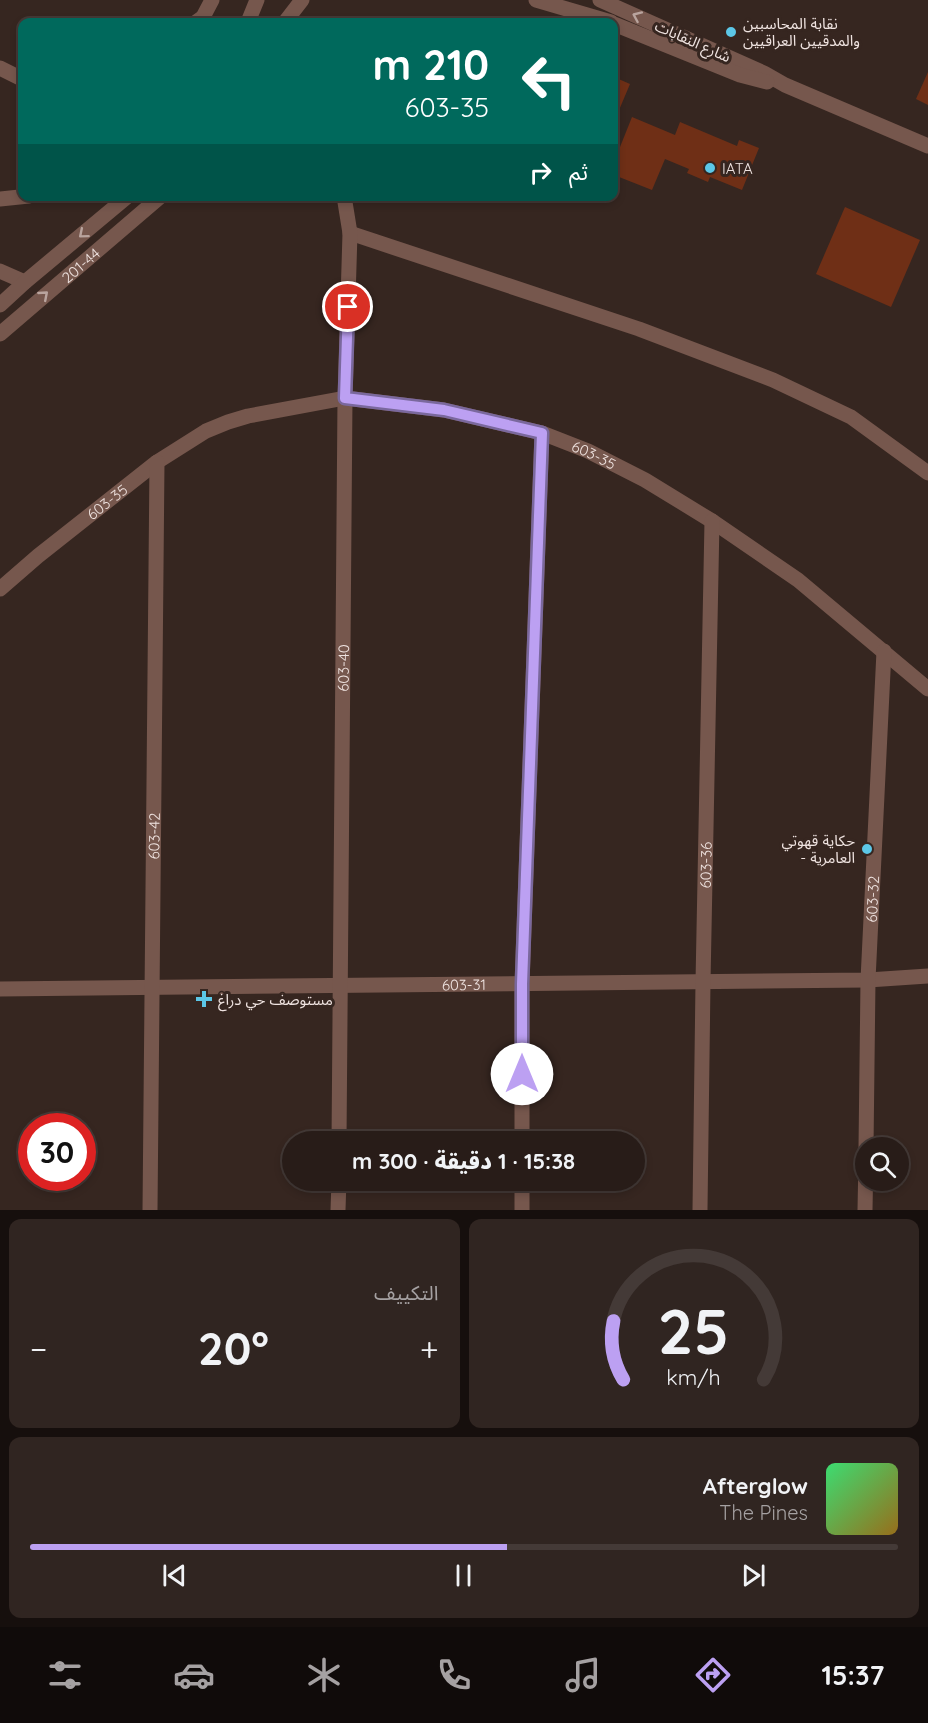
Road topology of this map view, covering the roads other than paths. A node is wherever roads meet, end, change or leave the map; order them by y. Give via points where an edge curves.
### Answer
1 (212, 0) edge
2 (257, 0) edge
3 (302, 0) edge
4 (536, 0) edge
5 (600, 0) edge
6 (201, 18) edge
7 (250, 18) edge
8 (288, 18) edge
9 (595, 18) edge
10 (618, 25) edge
11 (0, 68) edge
12 (18, 77) edge
13 (785, 85) junction
14 (928, 146) edge
15 (18, 197) edge
16 (0, 199) edge
17 (122, 201) edge
18 (155, 201) edge
19 (345, 201) edge
20 (350, 233) junction
21 (0, 271) edge
22 (25, 282) junction
23 (0, 305) edge
24 (0, 334) edge
25 (345, 398) junction
26 (542, 433) junction
27 (157, 462) junction
28 (928, 473) edge
29 (712, 521) junction
30 (0, 589) edge
31 (884, 651) junction
32 (928, 689) edge
33 (928, 976) edge
34 (868, 980) junction
35 (703, 982) junction
36 (522, 984) junction
37 (341, 986) junction
38 (152, 987) junction
39 (0, 989) edge
40 (339, 1131) edge
41 (522, 1131) edge
42 (866, 1137) edge
43 (339, 1191) edge
44 (522, 1191) edge
45 (865, 1191) edge
46 (150, 1210) edge
47 (338, 1210) edge
48 (522, 1210) edge
49 (700, 1210) edge
50 (865, 1210) edge

1 - 6 street
2 - 7 street
3 - 8 street
4 - 9 street, شارع النقابات
13 -> 5 street, شارع النقابات
10 - 13 street, شارع النقابات via 740,75
11 - 12 street
13 - 14 street, شارع النقابات
15 - 16 street
17 -> 22 street, 201-44
24 -> 18 street, 201-44
19 - 20 street, 603-40
20 - 25 street, 603-40
20 - 28 street via 639,329 773,380 850,417
21 - 22 street
22 - 23 street, 201-44
25 - 26 street, 603-35 via 444,410
25 - 27 street, 603-35 via 228,422
25 - 37 street, 603-40
26 - 29 street, 603-35 via 645,480
26 - 36 street
27 - 30 street, 603-35
27 - 38 street, 603-42
29 - 31 street, 603-35 via 798,580
29 - 35 street, 603-36
31 - 32 street, 603-35
31 - 34 street, 603-32
33 - 34 street, 603-31
34 - 35 street, 603-31
34 - 42 street, 603-32
35 - 36 street, 603-31
35 - 49 street, 603-36
36 - 37 street, 603-31
36 - 41 street
37 - 38 street, 603-31
37 - 40 street, 603-40
38 - 39 street, 603-31
38 - 46 street, 603-42
43 - 47 street
44 - 48 street
45 - 50 street

